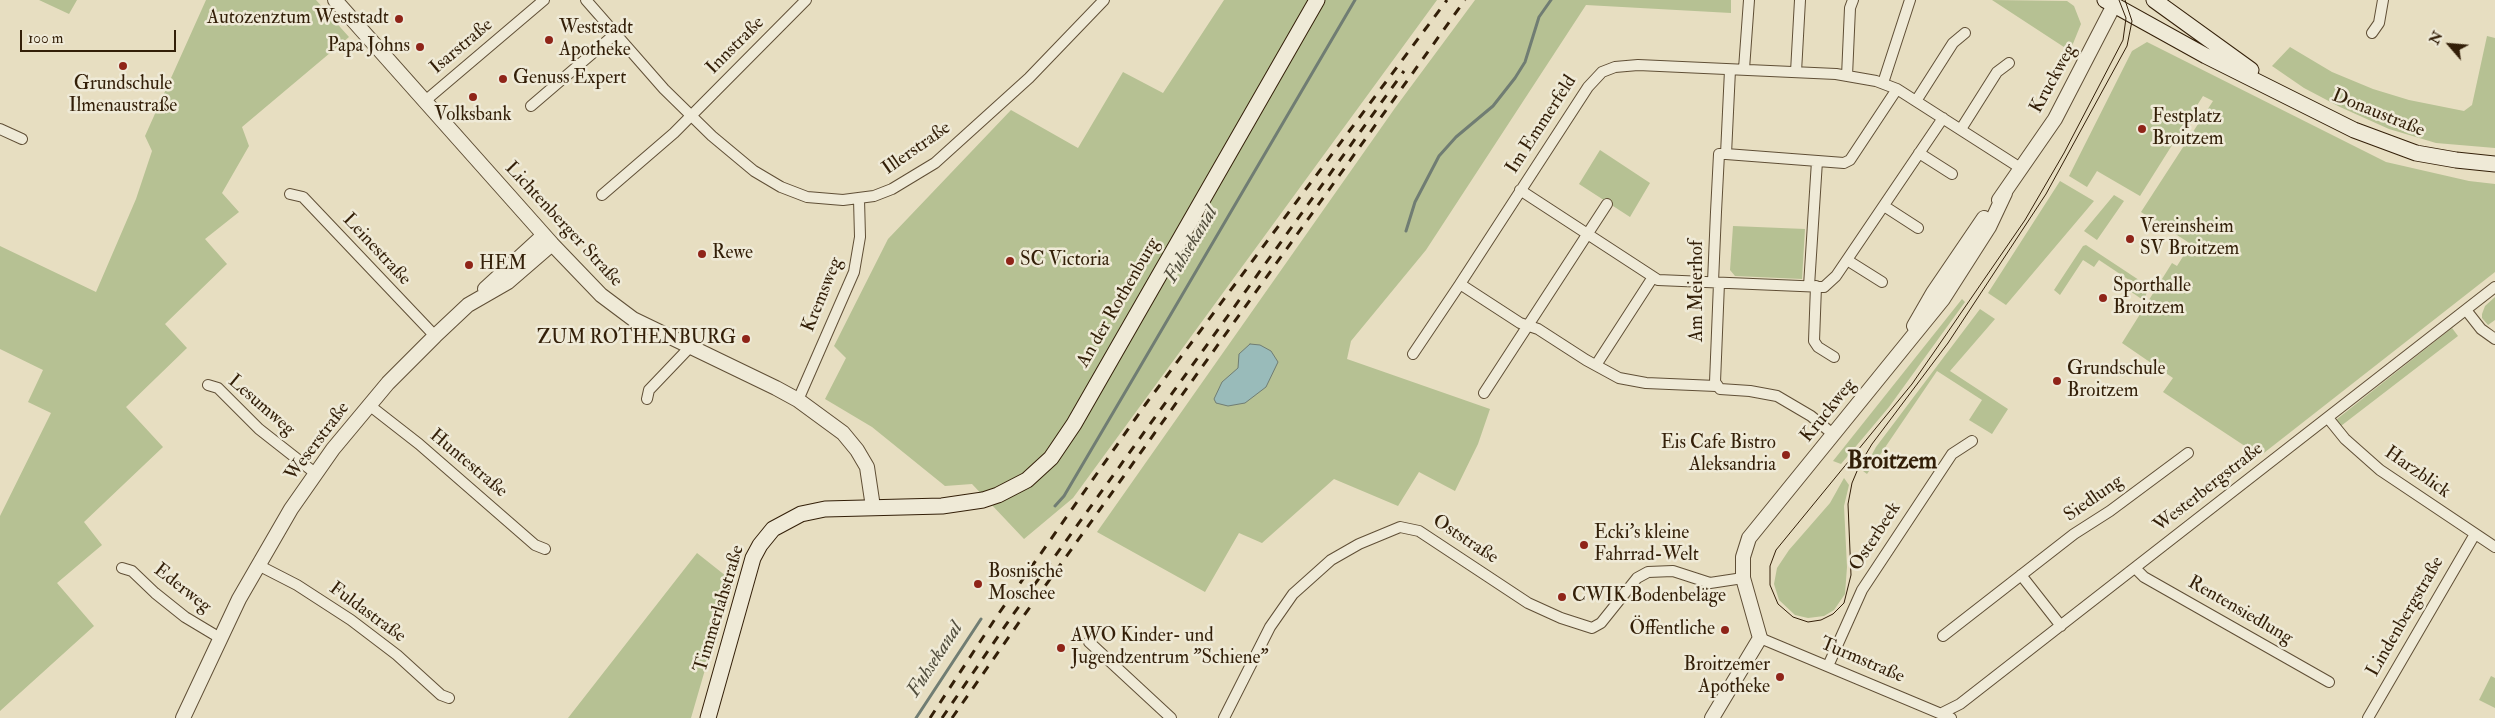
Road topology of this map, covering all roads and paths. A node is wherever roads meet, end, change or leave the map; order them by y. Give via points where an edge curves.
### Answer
1 (335, 0) edge
2 (544, 0) edge
3 (586, 0) edge
4 (806, 0) edge
5 (1104, 0) edge
6 (1316, 0) edge
7 (1749, 0) edge
8 (1800, 0) edge
9 (1853, 0) edge
10 (1910, 0) edge
11 (2154, 0) edge
12 (2383, 0) edge
13 (2112, 2) edge
14 (1965, 33) dead end
15 (2372, 33) dead end
16 (615, 34) junction
17 (2009, 63) dead end
18 (1744, 69) junction
19 (1730, 70) junction
20 (1796, 72) junction
21 (1847, 76) junction
22 (1883, 83) junction
23 (1897, 89) junction
24 (2280, 92) junction
25 (425, 100) junction
26 (1916, 101) junction
27 (532, 106) dead end
28 (691, 116) junction
29 (1943, 118) junction
30 (0, 129) edge
31 (1961, 129) junction
32 (22, 139) dead end
33 (1919, 153) junction
34 (1726, 154) junction
35 (1818, 161) junction
36 (2495, 164) edge
37 (2022, 169) junction
38 (1952, 174) dead end
39 (1520, 190) junction
40 (290, 194) dead end
41 (602, 194) dead end
42 (859, 199) junction
43 (1607, 204) dead end
44 (1884, 206) junction
45 (1918, 228) dead end
46 (1588, 234) junction
47 (548, 240) junction
48 (1847, 260) junction
49 (1653, 277) junction
50 (1882, 282) dead end
51 (1719, 283) junction
52 (1460, 284) junction
53 (1812, 286) junction
54 (2495, 287) edge
55 (2466, 310) junction
56 (1529, 325) junction
57 (435, 336) junction
58 (2495, 339) edge
59 (691, 346) junction
60 (1413, 354) dead end
61 (1834, 357) dead end
62 (1596, 364) junction
63 (208, 385) dead end
64 (1716, 386) junction
65 (1484, 392) dead end
66 (646, 399) dead end
67 (798, 400) junction
68 (369, 405) junction
69 (2328, 418) junction
70 (1834, 435) junction
71 (1972, 442) dead end
72 (2188, 453) dead end
73 (315, 473) junction
74 (873, 507) junction
75 (2475, 534) junction
76 (2495, 547) edge
77 (544, 549) dead end
78 (258, 565) junction
79 (122, 568) dead end
80 (2135, 568) junction
81 (2021, 575) junction
82 (1743, 578) junction
83 (2061, 626) junction
84 (1943, 636) dead end
85 (220, 638) junction
86 (1760, 638) junction
87 (1089, 642) dead end
88 (1828, 666) junction
89 (2329, 682) dead end
90 (449, 698) dead end
91 (1946, 715) edge
92 (183, 718) edge
93 (708, 718) edge
94 (1171, 718) edge
95 (1224, 718) edge
96 (1712, 718) edge
97 (2368, 718) edge

1 - 25 street, Lichtenberger Straße
2 - 25 street, Isarstraße
3 - 16 street, Illerstraße
4 - 28 street, Innstraße
5 - 42 street, Illerstraße via 1029,78 935,163 892,189
6 - 74 main road, An der Rothenburg via 1074,424 1051,458 1027,480 983,500 942,506
7 - 18 street
8 - 20 street
9 - 21 street
10 - 22 street
11 - 24 main road, Donaustraße
12 - 15 street via 2379,23
13 - 24 main road, Donaustraße via 2206,56
13 - 37 street, Kruckweg via 2055,119
14 - 26 street via 1953,43
16 - 27 street
16 - 28 street, Illerstraße
17 - 31 street via 1997,72
18 - 19 street, Im Emmerfeld
18 - 20 street, Im Emmerfeld
19 - 34 street, Am Meierhof
19 - 39 street, Im Emmerfeld via 1629,65 1602,72 1588,87
20 - 21 street, Im Emmerfeld
21 - 22 street, Im Emmerfeld
22 - 23 street, Im Emmerfeld
23 - 26 street, Im Emmerfeld
23 - 35 street via 1850,160
24 - 36 main road, Donaustraße via 2354,130 2395,146 2439,157
25 - 47 street, Lichtenberger Straße
26 - 29 street, Im Emmerfeld
28 - 41 street
28 - 42 street, Illerstraße via 754,171 781,187 823,200
29 - 31 street, Im Emmerfeld
29 - 33 street
30 - 32 street
31 - 37 street, Im Emmerfeld
33 - 38 street
33 - 44 street
34 - 35 street
34 - 51 street, Am Meierhof via 1719,154 1713,282
35 - 53 street
37 - 70 street, Kruckweg via 1954,283
39 - 46 street
39 - 52 street, Im Emmerfeld
40 - 57 street, Leinestraße via 303,197
42 - 67 street, Kremsweg via 859,246 854,272
43 - 46 street
44 - 45 street
44 - 48 street
46 - 49 street
46 - 56 street
47 - 57 street, Weserstraße
47 - 59 street, Lichtenberger Straße via 615,307 632,319
48 - 50 street
48 - 53 street via 1824,287
49 - 51 street via 1658,280
49 - 62 street
51 - 53 street
51 - 64 street, Am Meierhof
52 - 56 street via 1520,323
52 - 60 street, Im Emmerfeld
53 - 61 street via 1814,341
54 - 55 street, Westerbergstraße
55 - 58 street
55 - 69 street, Westerbergstraße
56 - 62 street
56 - 65 street
57 - 68 street, Weserstraße
59 - 66 street via 649,390
59 - 67 street, Lichtenberger Straße
62 - 64 street via 1620,378 1636,382
63 - 73 street, Lesumweg via 218,388 259,429
64 - 70 street via 1723,390 1778,396
67 - 74 street, Lichtenberger Straße via 834,424 858,450 870,479
68 - 73 street, Weserstraße
68 - 77 street, Huntestraße via 469,486 535,546
69 - 75 street, Harzblick via 2345,439 2380,470
69 - 80 street, Westerbergstraße
70 - 82 street, Kruckweg via 1753,532 1744,551
71 - 88 street, Osterbeek via 1952,454 1862,590
72 - 81 street, Siedlung
73 - 78 street, Weserstraße
74 - 93 main road, Timmerlahstraße via 811,512 782,523 765,537 747,575
75 - 76 street, Harzblick
75 - 97 street, Lindenbergstraße
78 - 85 street, Weserstraße
78 - 90 street, Fuldastraße via 297,585 351,620 397,655 440,695
79 - 85 street, Ederweg via 132,571 184,617
80 - 83 street, Westerbergstraße
80 - 89 street, Rentensiedlung via 2144,577
81 - 83 street
81 - 84 street, Siedlung
82 - 86 street, Kruckweg
82 - 95 street, Oststraße via 1710,583 1673,572 1648,572 1637,578 1601,623 1592,628 1528,603 1418,531 1400,527 1331,560 1293,594 1270,627
83 - 91 street, Westerbergstraße
85 - 92 street, Weserstraße
86 - 88 street, Turmstraße
86 - 96 street
87 - 94 street
88 - 91 street, Turmstraße

